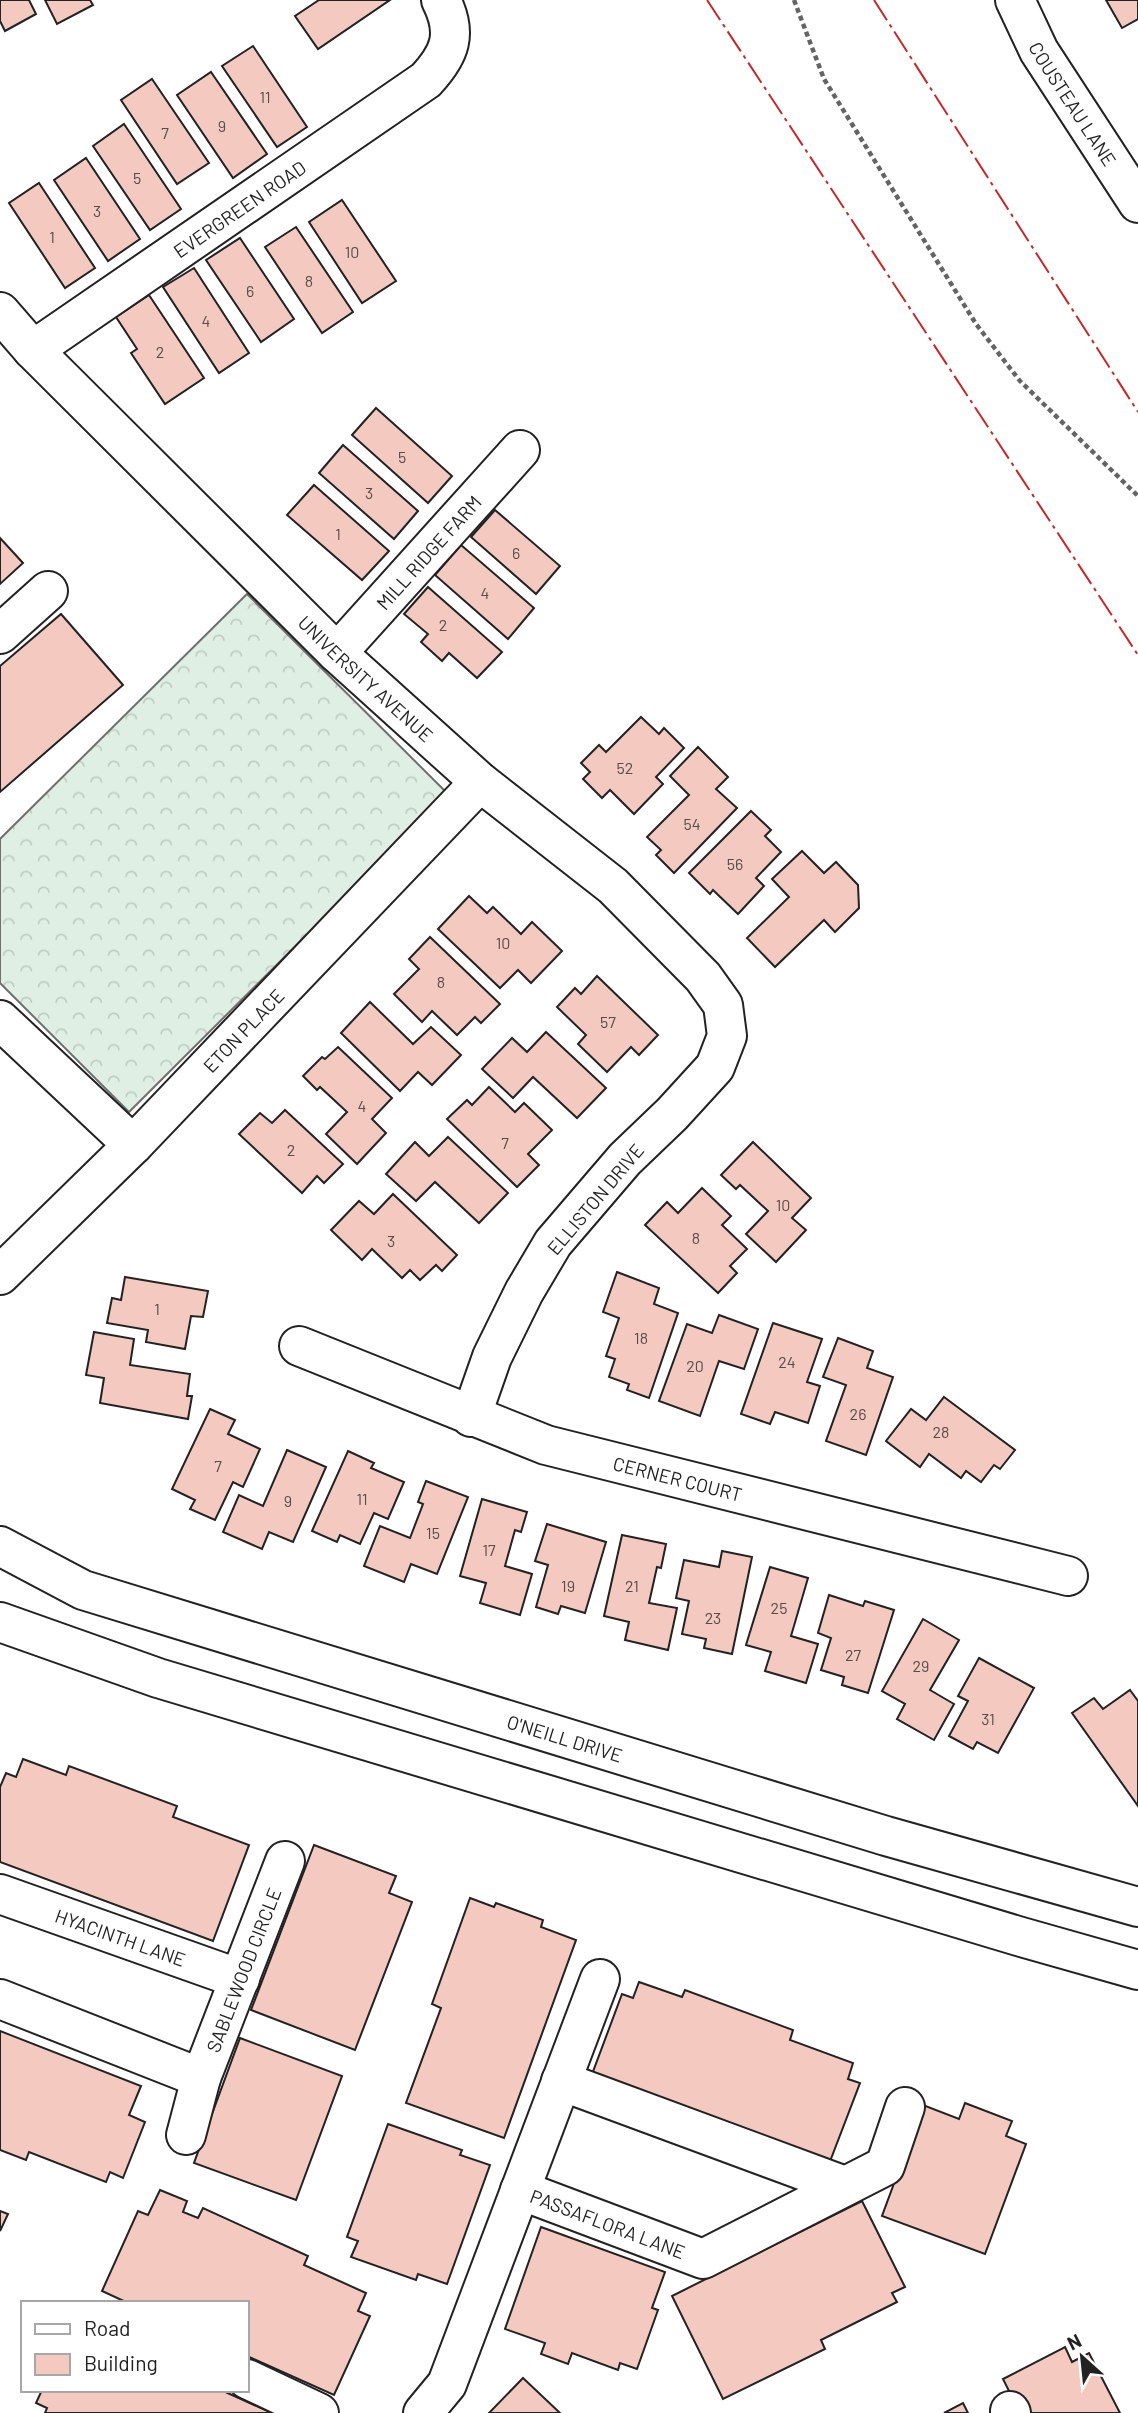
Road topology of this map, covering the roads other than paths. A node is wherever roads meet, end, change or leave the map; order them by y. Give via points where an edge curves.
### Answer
1 (441, 0) edge
2 (1016, 0) edge
3 (1138, 203) edge
4 (0, 312) edge
5 (33, 350) junction
6 (520, 450) dead end
7 (48, 591) dead end
8 (0, 634) edge
9 (337, 653) junction
10 (480, 782) junction
11 (0, 1020) edge
12 (727, 1036) joint
13 (134, 1145) junction
14 (0, 1275) edge
15 (299, 1346) dead end
16 (471, 1417) junction
17 (0, 1546) edge
18 (1068, 1576) dead end
19 (0, 1622) edge
20 (285, 1861) dead end
21 (0, 1894) edge
22 (1138, 1907) edge
23 (1138, 1970) edge
24 (240, 1979) junction
25 (600, 1979) dead end
26 (0, 1999) edge
27 (201, 2078) junction
28 (561, 2081) junction
29 (905, 2107) dead end
30 (186, 2135) dead end
31 (845, 2186) junction
32 (520, 2190) junction
33 (248, 2379) edge
34 (319, 2413) edge
35 (422, 2413) edge

1 - 5 street, EVERGREEN ROAD via 452,34 443,61 426,80
2 - 3 street, COUSTEAU LANE via 1039,51
4 - 5 street, UNIVERSITY AVENUE
5 - 9 street, UNIVERSITY AVENUE
6 - 9 street, MILL RIDGE FARM
7 - 8 street
9 - 10 street, UNIVERSITY AVENUE
10 - 12 street, UNIVERSITY AVENUE via 613,886 704,977 723,1005
10 - 13 street, ETON PLACE
11 - 13 street
12 - 16 street, ELLISTON DRIVE via 715,1067 625,1158 553,1243 492,1357
13 - 14 street, ETON PLACE
15 - 16 street, CERNER COURT
16 - 18 street, CERNER COURT via 546,1445
17 - 22 street, O'NEILL DRIVE via 83,1590 886,1836
19 - 23 street via 158,1678
20 - 24 street, SABLEWOOD CIRCLE
21 - 24 street, HYACINTH LANE
24 - 27 street, SABLEWOOD CIRCLE
25 - 28 street, PASSAFLORA LANE
26 - 27 street
27 - 30 street, SABLEWOOD CIRCLE
28 - 31 street
28 - 32 street, PASSAFLORA LANE
29 - 31 street, PASSAFLORA LANE via 885,2166
31 - 32 street, PASSAFLORA LANE via 703,2259
32 - 35 street, PASSAFLORA LANE via 447,2384
33 - 34 street

